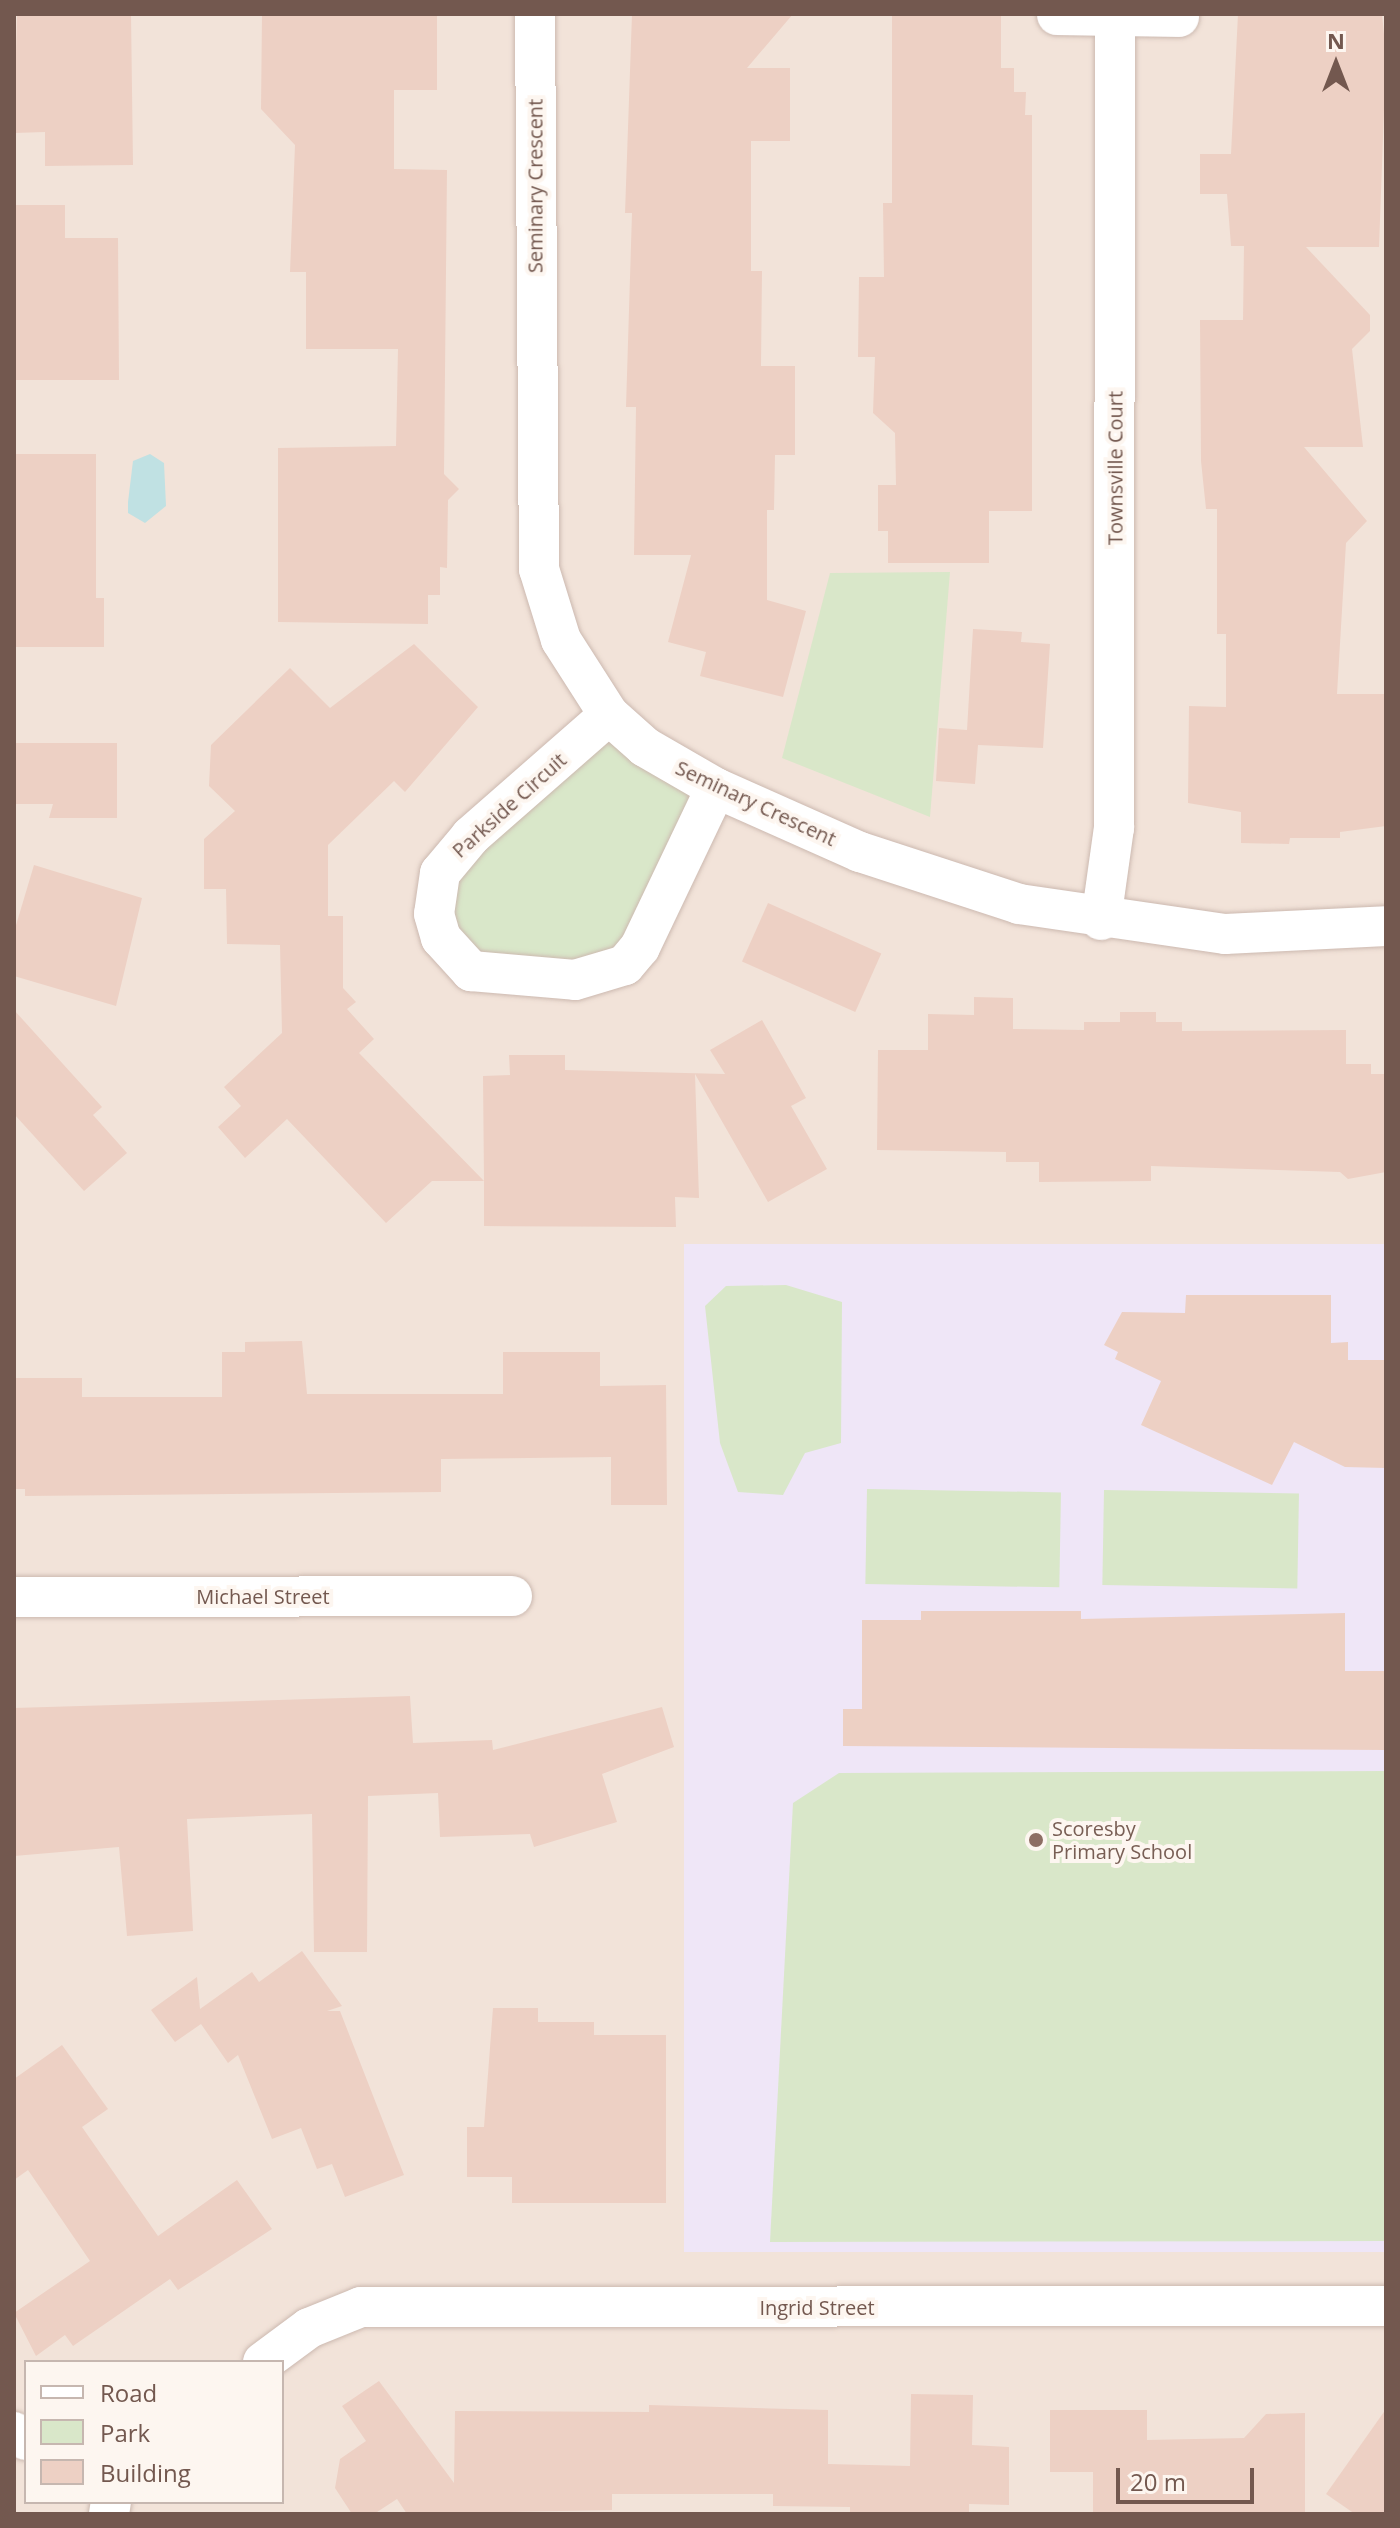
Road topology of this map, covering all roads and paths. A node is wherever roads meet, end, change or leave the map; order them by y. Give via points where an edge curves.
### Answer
1 (535, 14) edge
2 (1057, 15) edge
3 (1115, 16) edge
4 (1179, 17) dead end
5 (609, 715) junction
6 (716, 788) junction
7 (1101, 920) junction
8 (1386, 926) edge
9 (512, 1596) dead end
10 (14, 1597) edge
11 (1386, 2306) edge
12 (266, 2360) edge

1 - 5 street, Seminary Crescent via 539,569 561,640
2 - 3 street
3 - 4 street
3 - 7 street, Townsville Court via 1114,828
5 - 6 street, Seminary Crescent via 645,747
5 - 6 street, Parkside Circuit via 471,836 440,873 434,914 441,938 471,971 575,980 625,965 640,947
6 - 7 street, Seminary Crescent via 913,872
7 - 8 street, Seminary Crescent via 1225,934
9 - 10 street, Michael Street
11 - 12 street, Ingrid Street via 361,2307 309,2328

